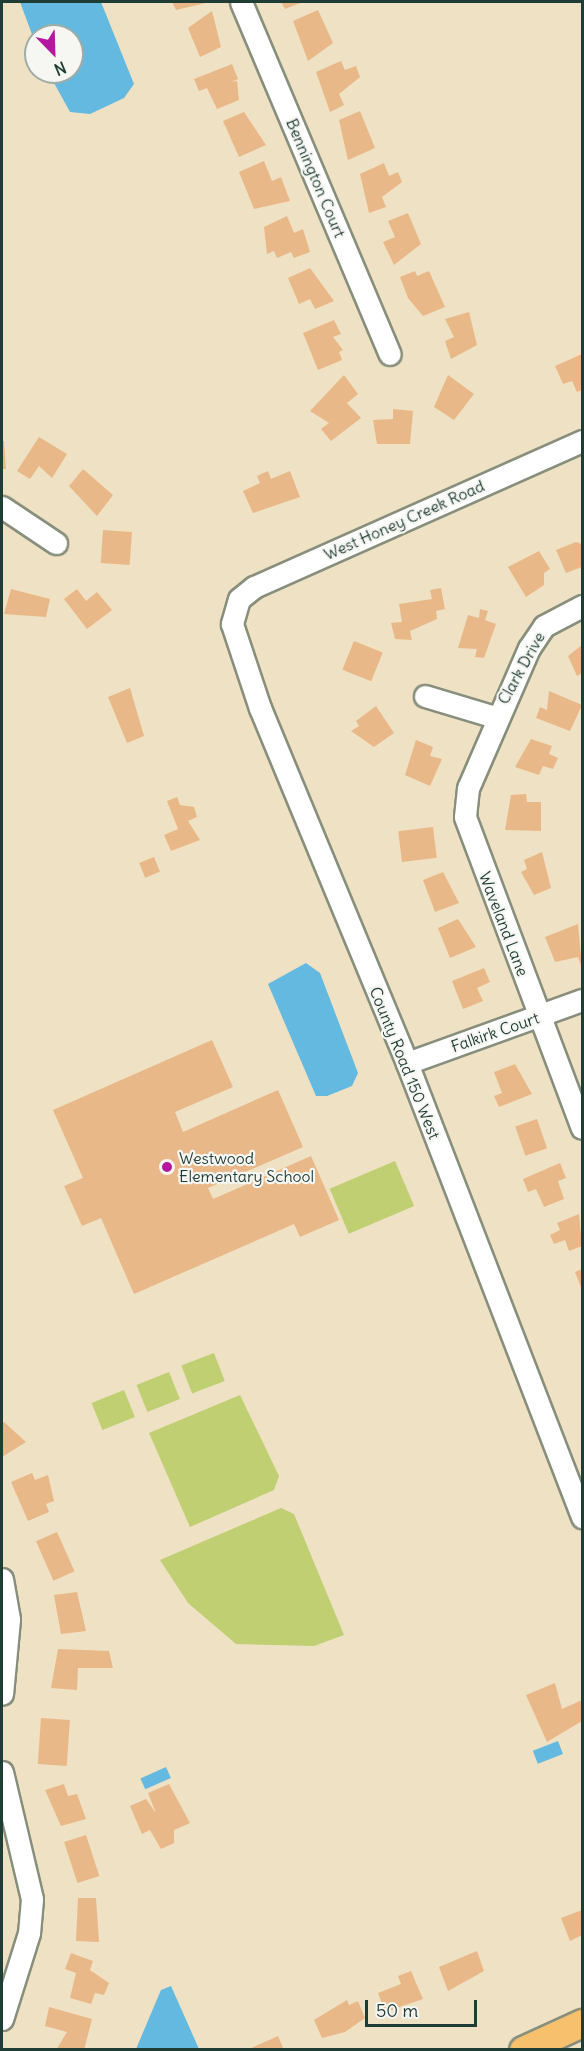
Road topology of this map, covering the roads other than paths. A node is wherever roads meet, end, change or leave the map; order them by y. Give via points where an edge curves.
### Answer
1 (241, 2) edge
2 (390, 354) dead end
3 (582, 441) edge
4 (2, 507) edge
5 (56, 543) dead end
6 (582, 606) edge
7 (234, 609) joint
8 (425, 696) dead end
9 (495, 717) junction
10 (582, 1000) edge
11 (538, 1017) junction
12 (407, 1063) junction
13 (582, 1128) edge
14 (582, 1517) edge
15 (2, 1579) edge
16 (2, 1694) edge
17 (2, 1772) edge
18 (5, 1996) edge
19 (2, 2019) edge
20 (582, 2023) edge
21 (523, 2049) edge

1 - 2 street, Bennington Court
3 - 7 street, West Honey Creek Road via 262,582
4 - 5 street
6 - 9 street, Clark Drive via 540,632
7 - 12 street, County Road 150 West via 233,633 260,708
8 - 9 street
9 - 11 street, Waveland Lane via 468,788 466,824
10 - 11 street, Falkirk Court
11 - 12 street, Falkirk Court
11 - 13 street, Waveland Lane
12 - 14 street, County Road 150 West
15 - 16 street via 9,1618
17 - 18 street via 32,1899 29,1933
18 - 19 street
20 - 21 main road

